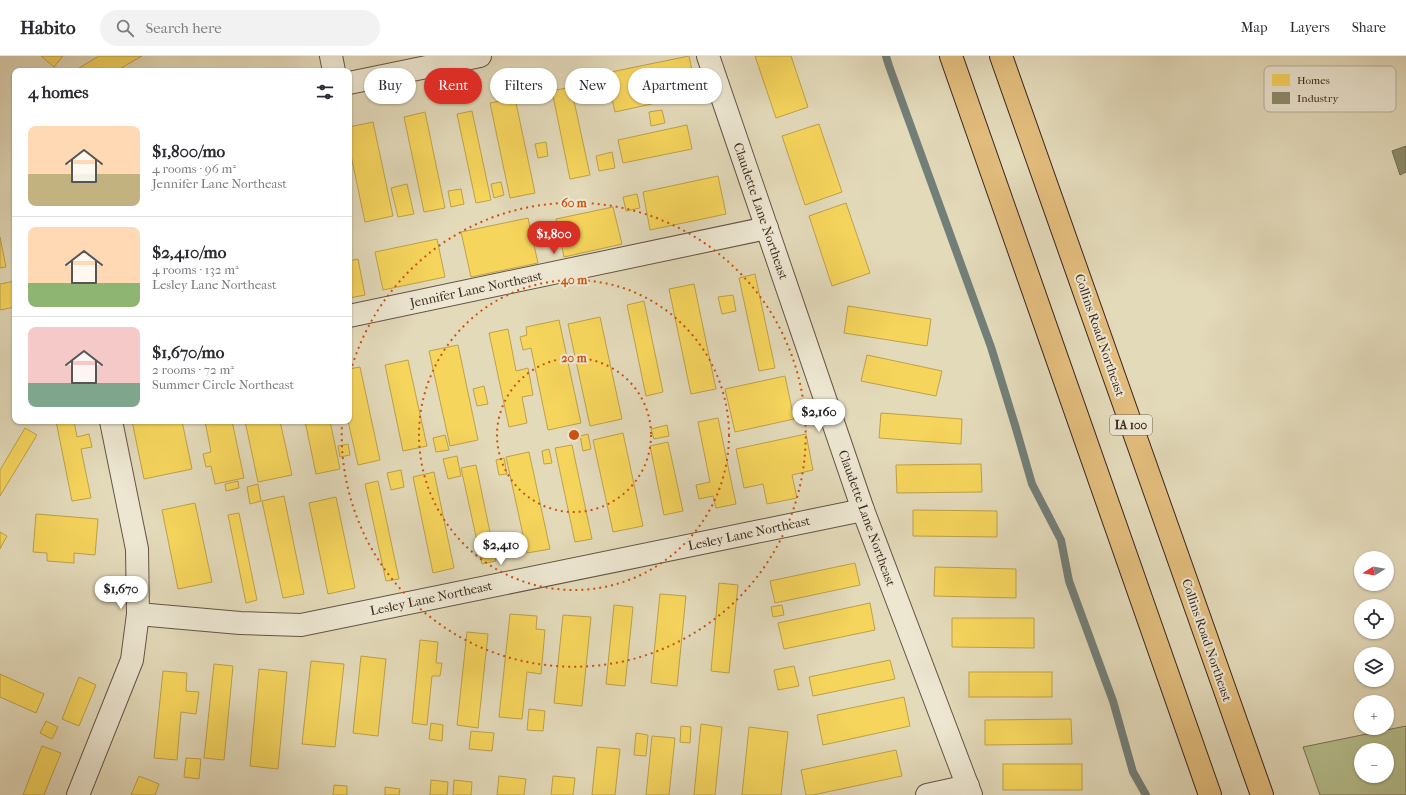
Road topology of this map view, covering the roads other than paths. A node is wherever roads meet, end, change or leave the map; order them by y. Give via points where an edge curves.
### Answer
1 (331, 56) edge
2 (480, 56) edge
3 (708, 56) edge
4 (951, 56) edge
5 (1001, 56) edge
6 (333, 68) edge
7 (352, 82) edge
8 (767, 228) junction
9 (352, 315) edge
10 (112, 424) edge
11 (863, 510) junction
12 (138, 614) junction
13 (969, 791) edge
14 (78, 795) edge
15 (927, 795) edge
16 (1210, 795) edge
17 (1262, 795) edge

1 - 6 street
2 - 7 street
3 - 8 street, Claudette Lane Northeast
4 - 16 highway
5 - 17 highway, Collins Road Northeast / IA 100
8 - 9 street, Jennifer Lane Northeast
8 - 11 street, Claudette Lane Northeast
10 - 12 street via 137,550
11 - 12 street, Lesley Lane Northeast via 301,625 240,624
11 - 13 street, Claudette Lane Northeast
12 - 14 street via 132,660
13 - 15 street

